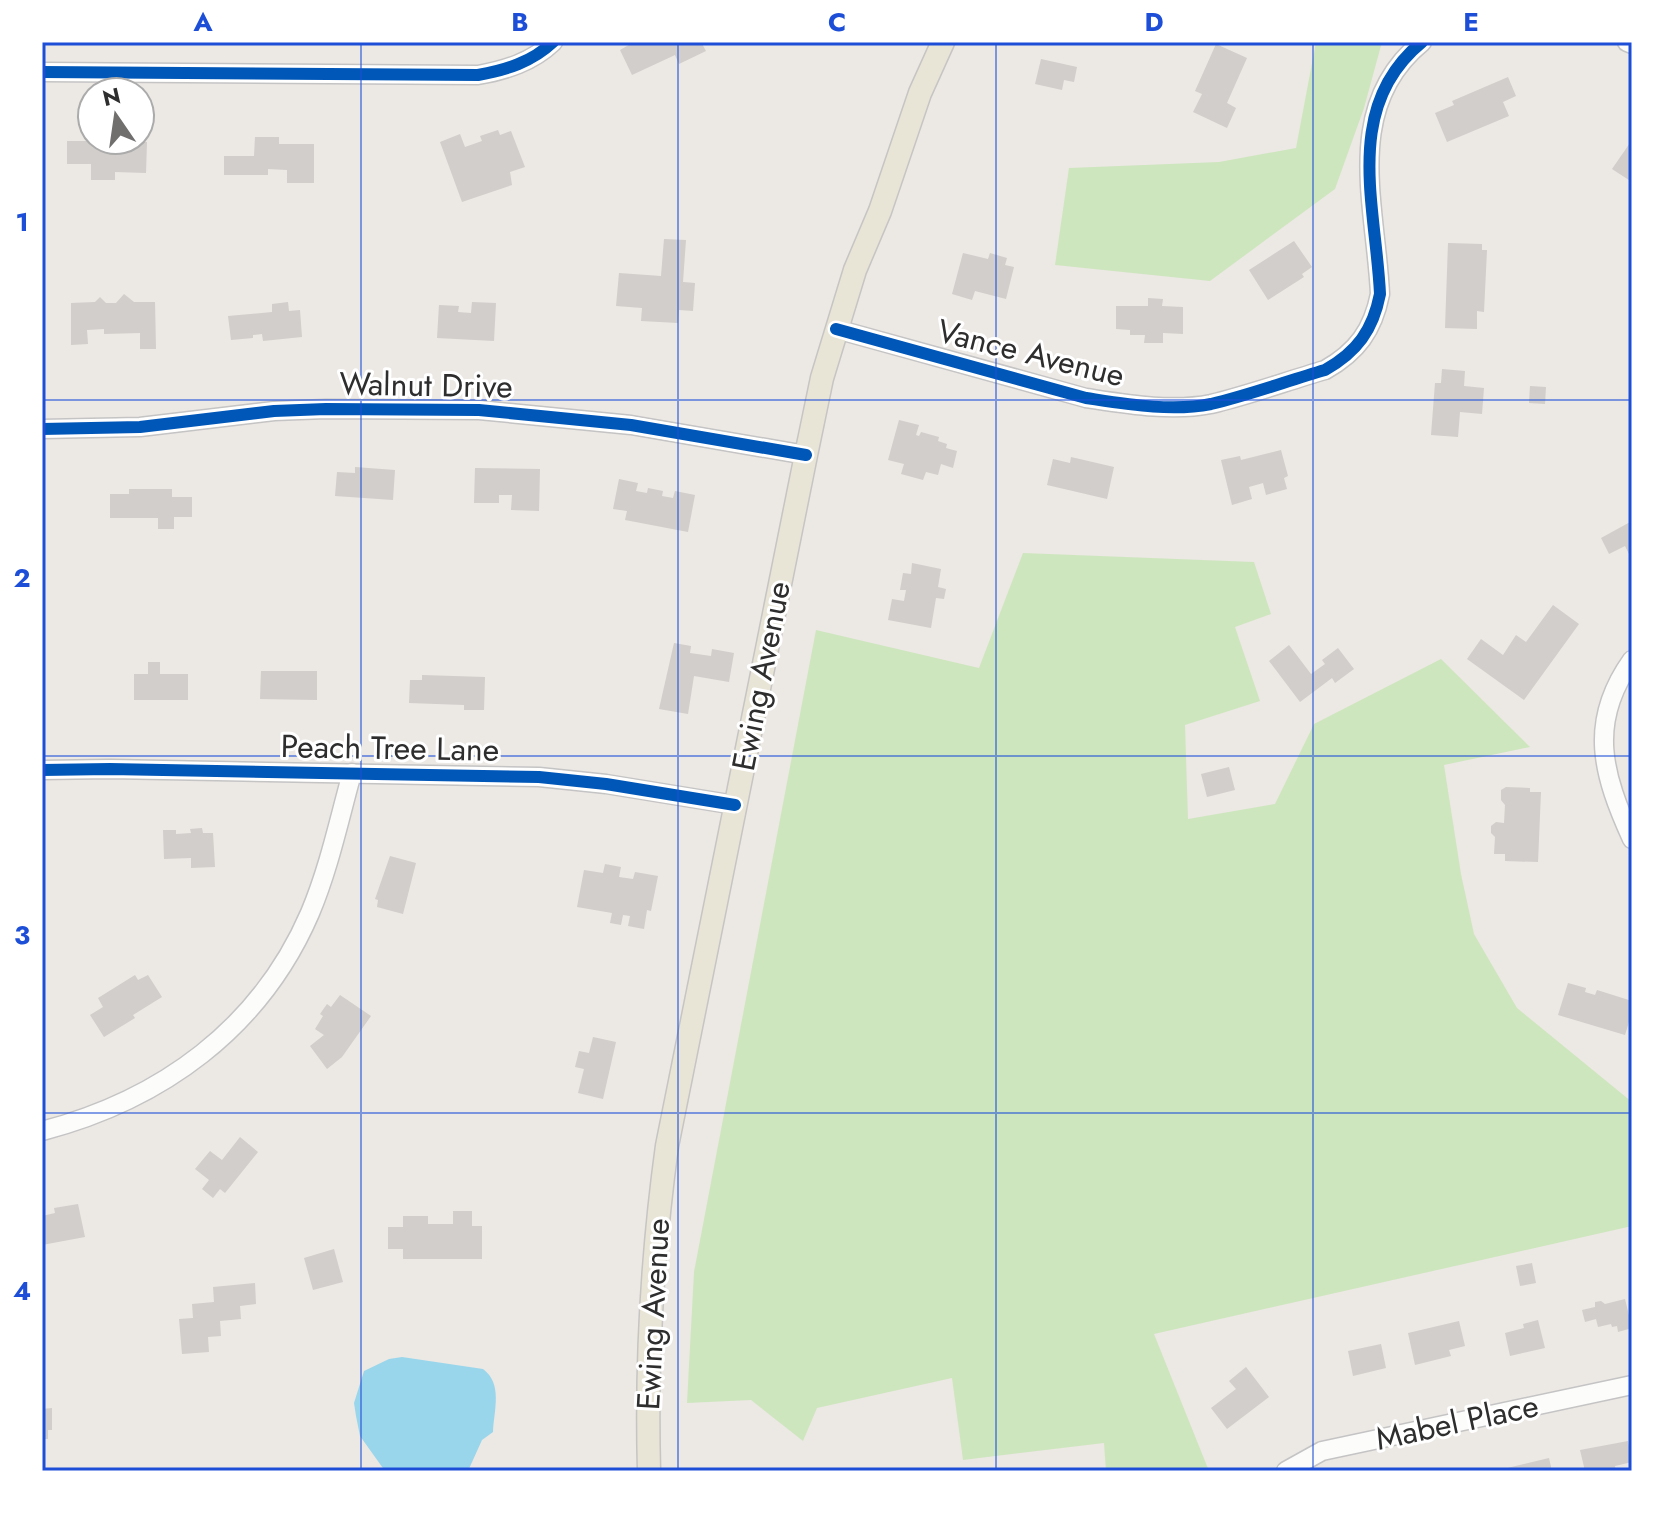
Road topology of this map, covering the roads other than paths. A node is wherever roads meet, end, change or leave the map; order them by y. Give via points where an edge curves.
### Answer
1 (553, 42) edge
2 (943, 42) edge
3 (1422, 42) edge
4 (42, 72) edge
5 (836, 329) junction
6 (42, 429) edge
7 (806, 455) junction
8 (1632, 660) edge
9 (42, 770) edge
10 (352, 773) junction
11 (735, 805) junction
12 (1632, 839) edge
13 (42, 1131) edge
14 (1632, 1385) edge
15 (649, 1471) edge
16 (1286, 1471) edge

1 - 4 street via 523,63 478,75
2 - 5 main road, Ewing Avenue
3 - 5 street, Vance Avenue via 1387,82 1370,130 1380,294 1376,315 1356,348 1325,370 1209,404 1125,404
5 - 7 main road, Ewing Avenue
6 - 7 street, Walnut Drive via 140,427 274,411 479,410 631,425
7 - 11 main road, Ewing Avenue
8 - 12 street via 1614,691 1604,742 1605,769
9 - 10 street, Peach Tree Lane
10 - 11 street, Peach Tree Lane via 539,777
10 - 13 street via 309,914 267,987 208,1049 177,1073 108,1111
11 - 15 main road, Ewing Avenue via 676,1089 661,1189 649,1317
14 - 16 street, Mabel Place via 1322,1451

